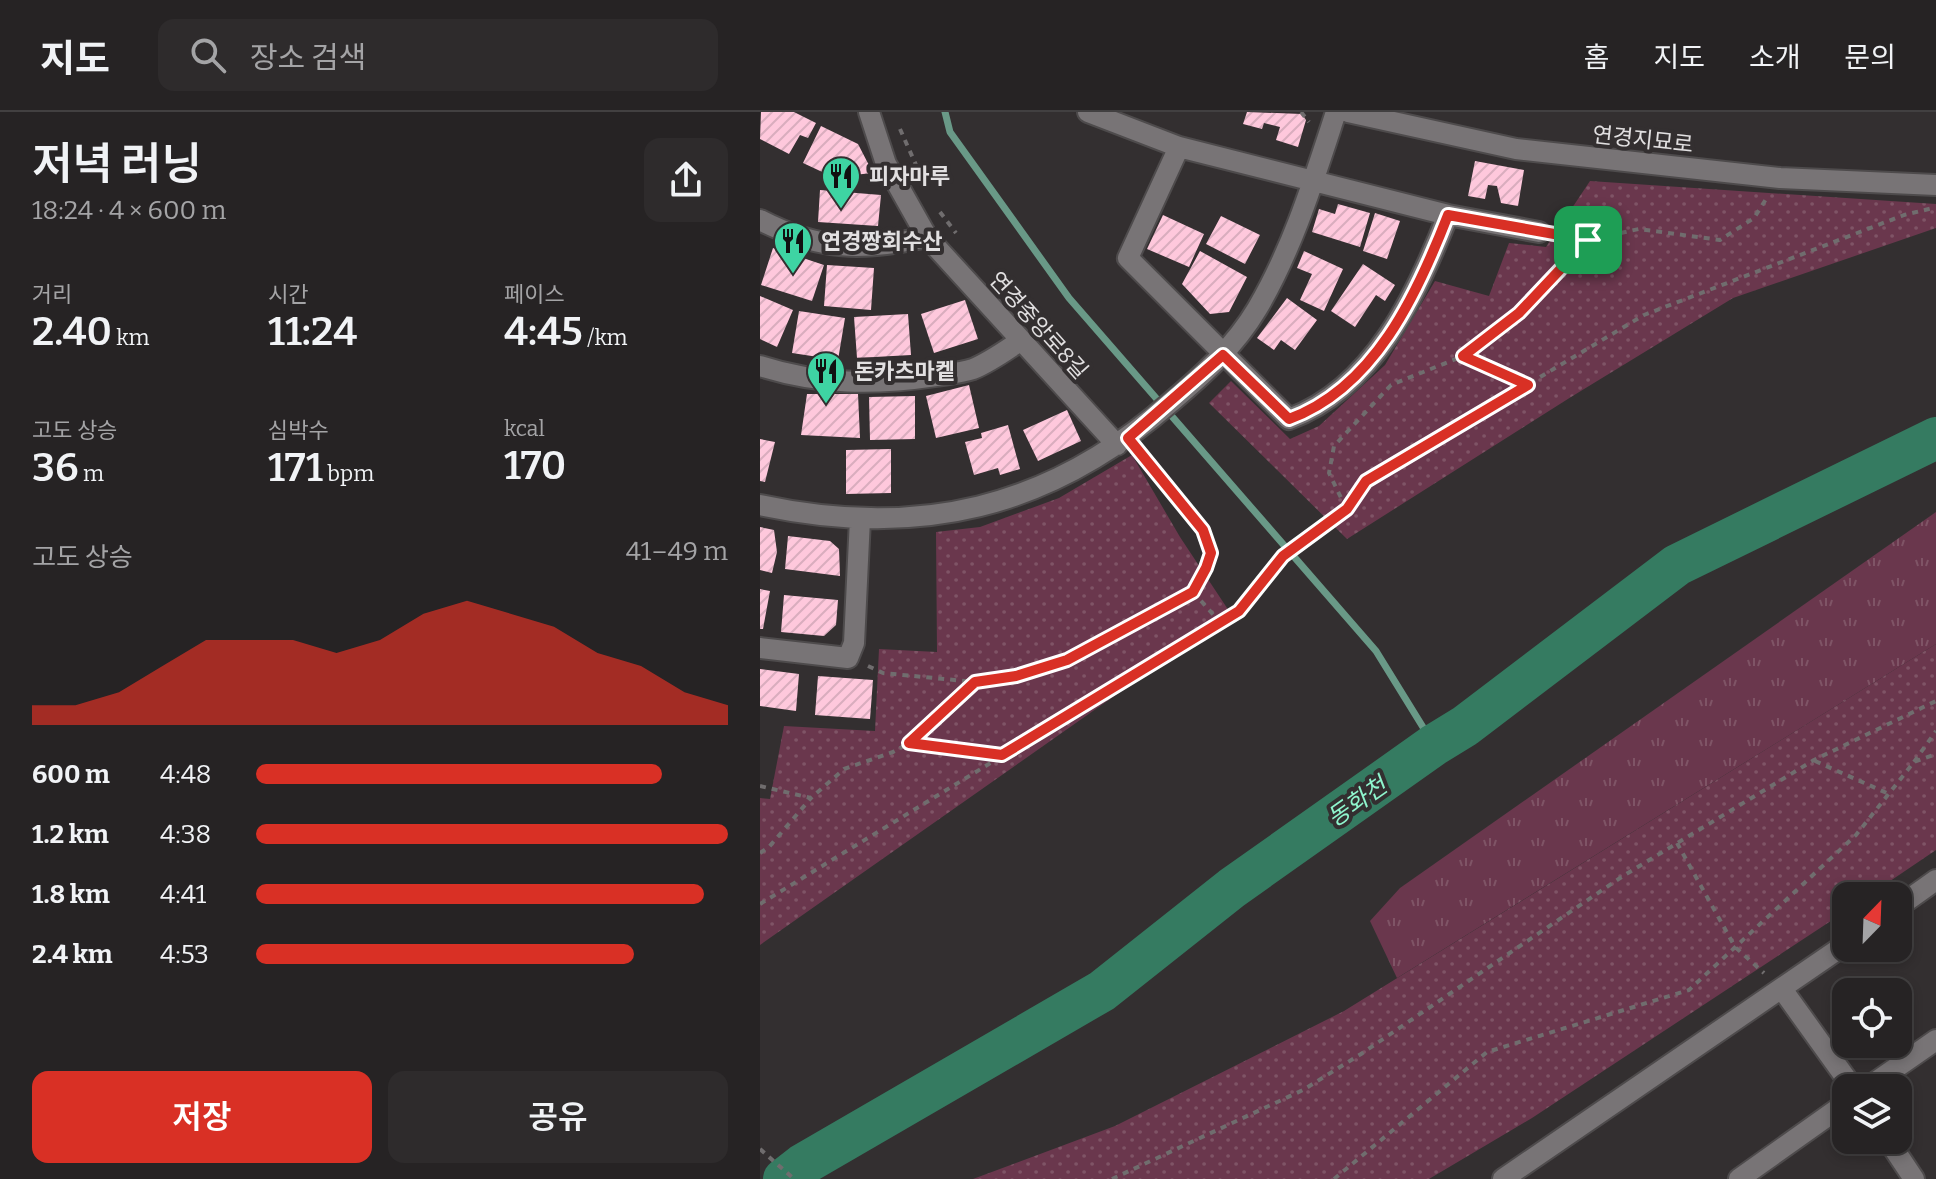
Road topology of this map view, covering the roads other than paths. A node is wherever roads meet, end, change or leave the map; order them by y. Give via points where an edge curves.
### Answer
1 (869, 112) edge
2 (1088, 112) edge
3 (1336, 112) edge
4 (1348, 112) edge
5 (1179, 147) junction
6 (1313, 181) junction
7 (1936, 185) edge
8 (1448, 215) junction
9 (760, 220) edge
10 (1539, 232) road end
11 (927, 237) junction
12 (1020, 341) junction
13 (1216, 362) junction
14 (760, 366) edge
15 (1128, 438) junction
16 (760, 505) edge
17 (860, 519) junction
18 (760, 648) edge
19 (1936, 880) edge
20 (1912, 897) edge
21 (1832, 954) edge
22 (1782, 989) junction
23 (1936, 1040) edge
24 (1843, 1074) edge
25 (1887, 1074) edge
26 (1832, 1113) edge
27 (1897, 1154) edge
28 (1503, 1179) edge
29 (1739, 1179) edge
30 (1914, 1179) edge

1 - 11 street, 연경중앙로8길 via 886,164
2 - 5 street
3 - 6 street
4 - 7 street, 연경지묘로 via 1516,149 1780,178
5 - 6 street
5 - 13 street via 1128,258
6 - 8 street
6 - 13 street via 1257,309
8 - 10 street
8 - 13 street via 1425,274 1393,329 1366,366 1315,410 1289,419
9 - 11 street via 840,246 880,247
11 - 12 street, 연경중앙로8길
12 - 14 street via 969,371 910,380 833,383
12 - 15 street, 연경중앙로8길
13 - 15 street
15 - 17 street via 1050,482 972,510
16 - 17 street
17 - 18 street via 854,643 848,658
19 - 20 street
21 - 22 street
22 - 24 street
22 - 28 street
23 - 25 street
26 - 29 street
27 - 30 street

